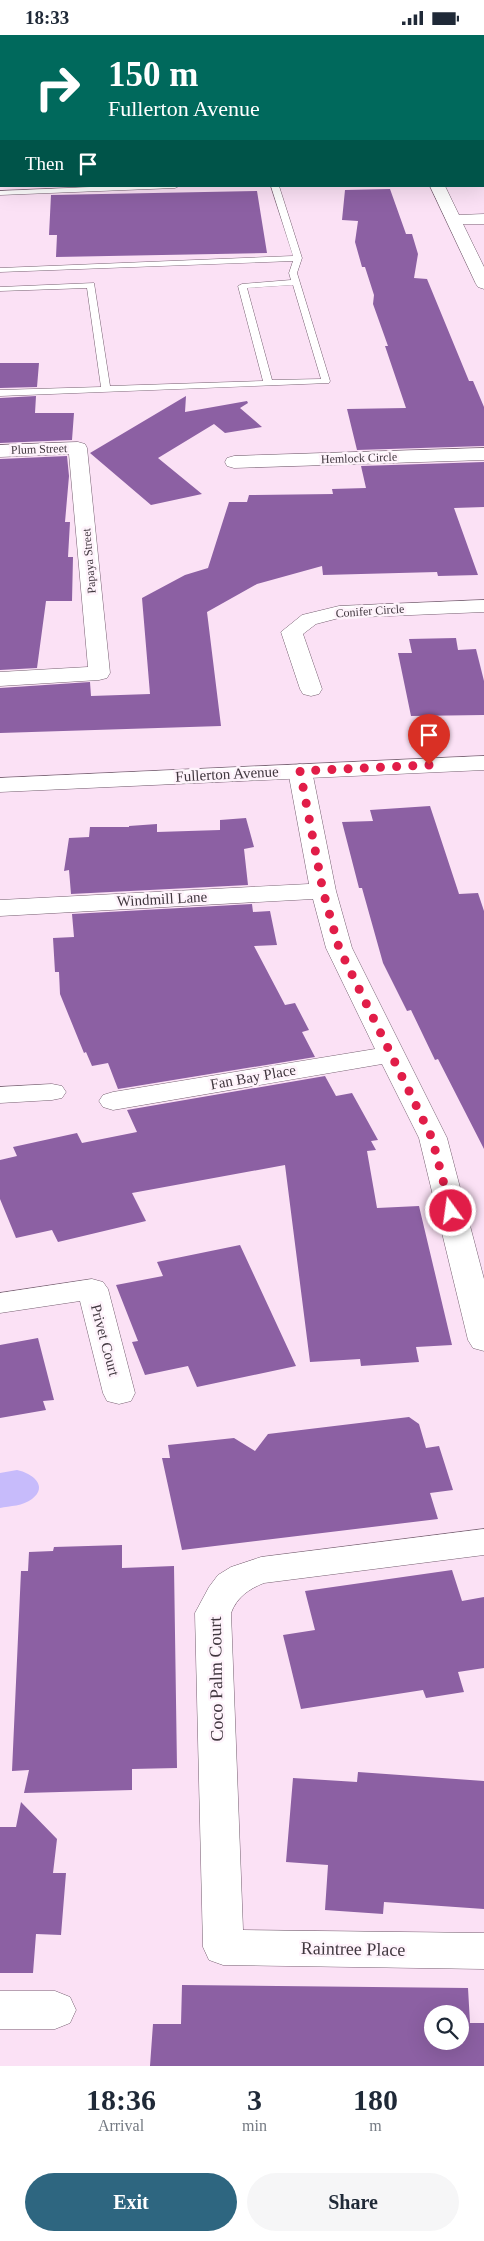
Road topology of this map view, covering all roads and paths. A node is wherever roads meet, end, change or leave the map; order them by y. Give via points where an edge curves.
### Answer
1 (150, 187) edge
2 (275, 187) edge
3 (437, 187) edge
4 (0, 193) edge
5 (484, 219) edge
6 (453, 220) junction
7 (298, 258) junction
8 (0, 269) edge
9 (296, 282) junction
10 (484, 284) edge
11 (0, 289) edge
12 (268, 383) junction
13 (106, 390) junction
14 (0, 393) edge
15 (78, 448) joint
16 (0, 451) edge
17 (484, 454) edge
18 (234, 462) dead end
19 (484, 606) edge
20 (0, 679) edge
21 (311, 689) dead end
22 (484, 763) edge
23 (300, 771) junction
24 (0, 785) edge
25 (323, 891) junction
26 (0, 908) edge
27 (392, 1054) junction
28 (52, 1092) dead end
29 (0, 1095) edge
30 (113, 1101) dead end
31 (2, 1295) edge
32 (484, 1340) edge
33 (119, 1393) dead end
34 (484, 1542) edge
35 (223, 1947) joint
36 (484, 1951) edge
37 (0, 2010) edge
38 (55, 2011) dead end

1 - 4 lane
2 - 7 lane
3 - 6 street
5 - 6 street
6 - 10 street
7 - 8 lane
7 - 9 lane via 293,273
9 - 12 lane via 242,286
9 - 12 lane via 326,381
11 - 13 lane via 91,285
12 - 13 lane
13 - 14 lane
15 - 16 street, Plum Street
15 - 20 street, Papaya Street via 99,673
17 - 18 street, Hemlock Circle
19 - 21 street, Conifer Circle via 339,611 309,619 292,632
22 - 23 street, Fullerton Avenue
23 - 24 street, Fullerton Avenue
23 - 25 street
25 - 26 street, Windmill Lane
25 - 27 street via 339,948
27 - 30 street, Fan Bay Place
27 - 32 street via 432,1138
28 - 29 street
31 - 33 street, Privet Court via 92,1289
34 - 35 street, Coco Palm Court via 261,1570 229,1585 218,1598 213,1613
35 - 36 street, Raintree Place
37 - 38 street

